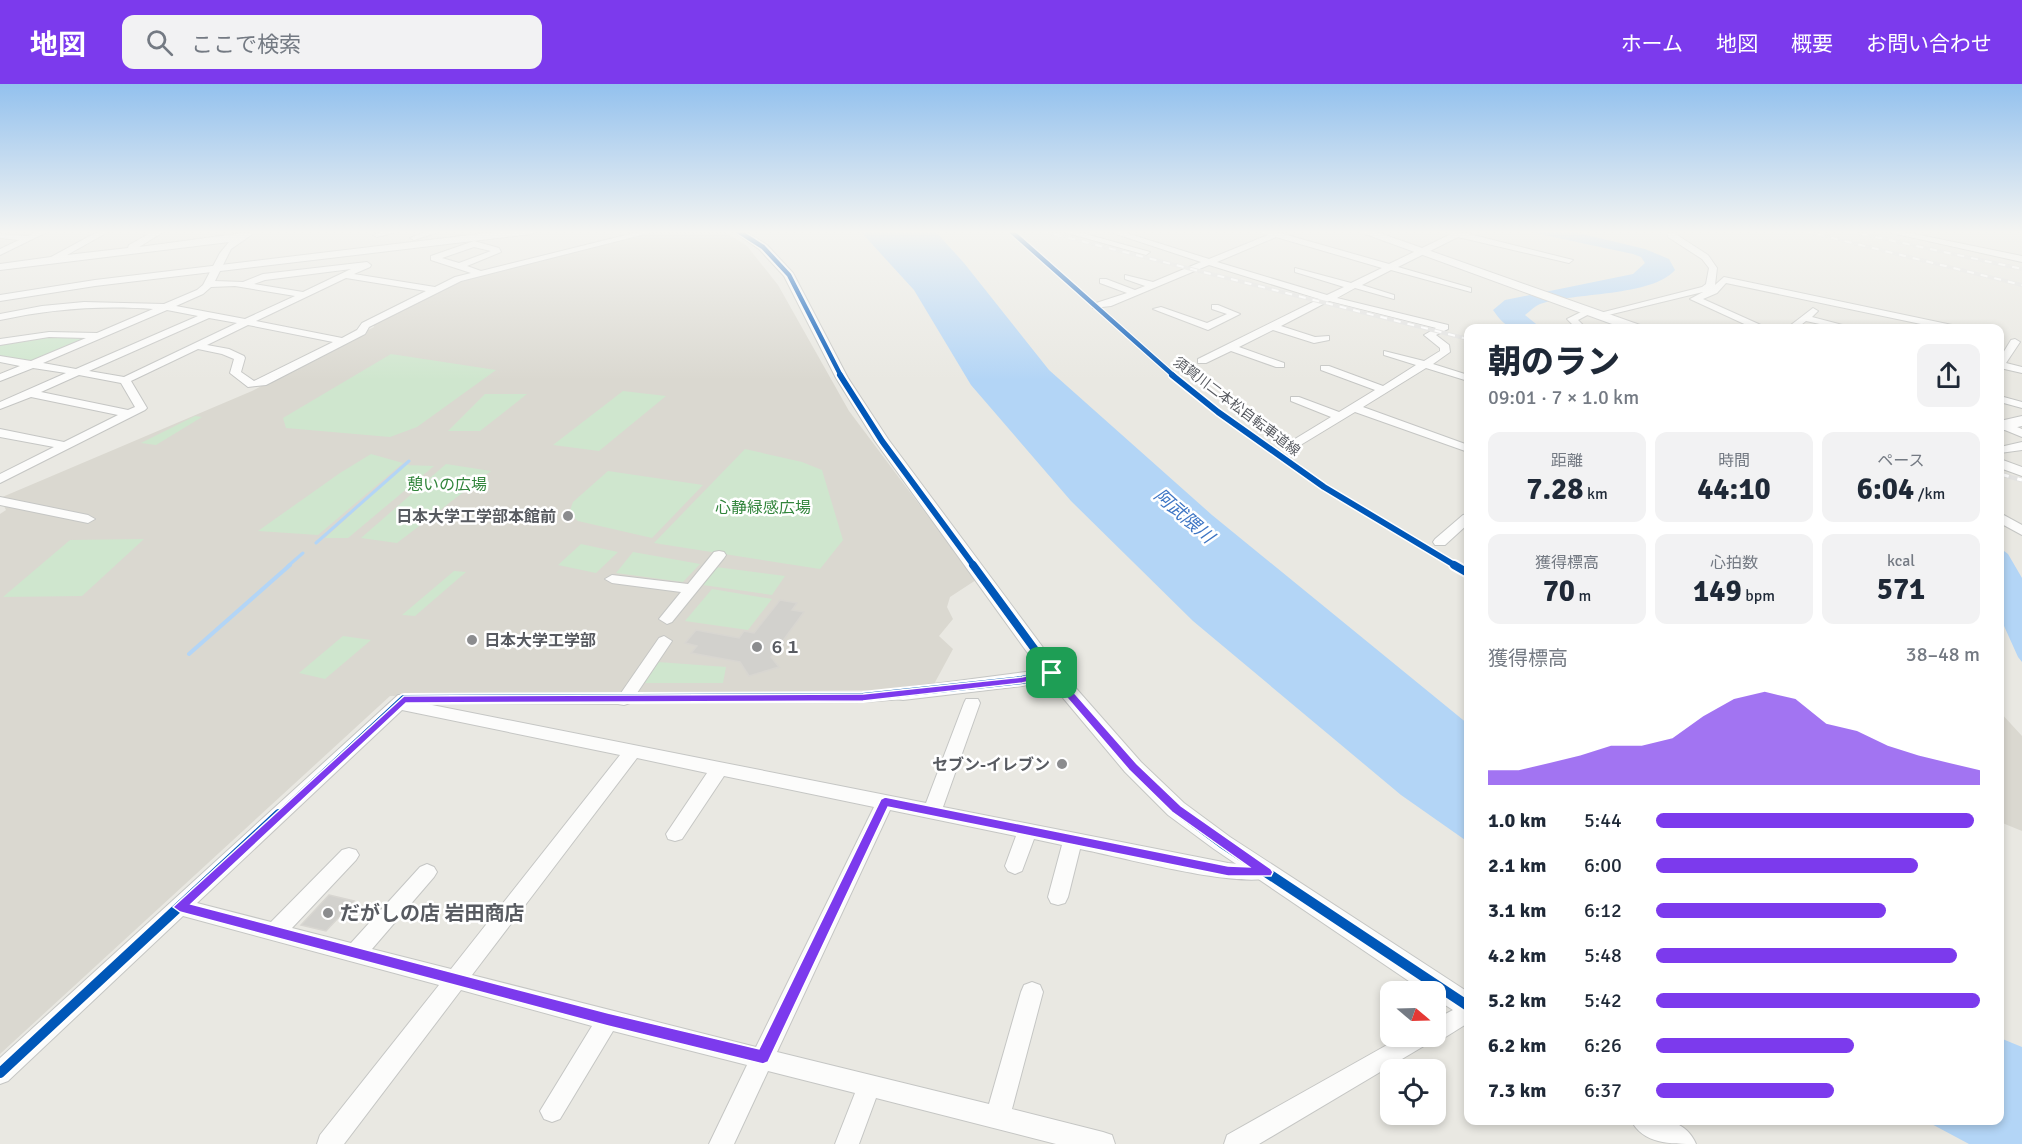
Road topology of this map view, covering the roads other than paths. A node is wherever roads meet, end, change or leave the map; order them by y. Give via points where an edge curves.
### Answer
1 (117, 280) edge
2 (212, 280) edge
3 (254, 280) edge
4 (337, 280) edge
5 (376, 280) edge
6 (455, 280) edge
7 (792, 280) edge
8 (1138, 280) edge
9 (1163, 280) edge
10 (1264, 280) edge
11 (1346, 280) edge
12 (1359, 280) edge
13 (1435, 280) edge
14 (1501, 280) edge
15 (1711, 280) edge
16 (1724, 280) edge
17 (1726, 280) edge
18 (1103, 281) dead end
19 (1353, 282) junction
20 (210, 284) junction
21 (242, 285) junction
22 (1152, 285) junction
23 (437, 290) junction
24 (1468, 290) dead end
25 (1135, 293) junction
26 (306, 295) junction
27 (1391, 297) dead end
28 (0, 298) edge
29 (1327, 298) junction
30 (1824, 301) junction
31 (1096, 306) dead end
32 (168, 307) junction
33 (1215, 307) dead end
34 (1158, 309) dead end
35 (1590, 312) junction
36 (208, 315) junction
37 (0, 317) edge
38 (1805, 318) junction
39 (1221, 321) junction
40 (247, 323) junction
41 (1577, 324) edge
42 (1624, 324) edge
43 (1751, 324) edge
44 (1797, 324) edge
45 (1831, 324) edge
46 (1933, 324) edge
47 (1272, 326) junction
48 (1258, 333) junction
49 (100, 336) junction
50 (1325, 338) dead end
51 (344, 341) junction
52 (0, 342) edge
53 (2018, 343) edge
54 (198, 346) junction
55 (1230, 347) junction
56 (1388, 353) dead end
57 (0, 359) edge
58 (2004, 360) edge
59 (1202, 361) dead end
60 (1425, 364) junction
61 (31, 365) junction
62 (1280, 365) dead end
63 (2004, 366) edge
64 (1325, 368) dead end
65 (2022, 370) edge
66 (78, 372) junction
67 (1464, 377) edge
68 (0, 378) edge
69 (125, 380) junction
70 (1384, 390) junction
71 (30, 393) junction
72 (1295, 399) dead end
73 (2004, 400) edge
74 (2022, 405) edge
75 (0, 406) edge
76 (1355, 408) junction
77 (136, 411) junction
78 (152, 417) dead end
79 (1341, 417) junction
80 (2022, 421) edge
81 (2004, 425) edge
82 (2004, 427) edge
83 (0, 433) edge
84 (2022, 433) edge
85 (67, 446) junction
86 (2022, 446) edge
87 (1289, 448) dead end
88 (1464, 448) edge
89 (2004, 449) edge
90 (2004, 465) edge
91 (2022, 472) edge
92 (0, 479) edge
93 (0, 501) edge
94 (88, 519) dead end
95 (2004, 519) edge
96 (1464, 522) edge
97 (2022, 531) edge
98 (1440, 542) dead end
99 (719, 555) dead end
100 (612, 579) dead end
101 (691, 589) junction
102 (667, 619) dead end
103 (664, 641) dead end
104 (1052, 673) junction
105 (903, 694) joint
106 (624, 700) junction
107 (972, 703) dead end
108 (398, 704) junction
109 (632, 752) junction
110 (719, 769) junction
111 (885, 802) junction
112 (932, 812) junction
113 (1027, 831) junction
114 (675, 834) dead end
115 (1073, 840) junction
116 (349, 855) dead end
117 (1015, 866) dead end
118 (427, 872) dead end
119 (1266, 872) junction
120 (1058, 897) dead end
121 (180, 907) junction
122 (275, 932) junction
123 (355, 953) junction
124 (455, 980) junction
125 (1032, 992) dead end
126 (1464, 1003) edge
127 (1464, 1014) edge
128 (608, 1020) junction
129 (1446, 1025) edge
130 (1406, 1047) edge
131 (763, 1057) junction
132 (0, 1073) edge
133 (870, 1084) junction
134 (552, 1111) dead end
135 (998, 1116) junction
136 (1652, 1125) edge
137 (329, 1144) edge
138 (721, 1144) edge
139 (847, 1144) edge
140 (1103, 1144) edge
141 (1236, 1144) edge
142 (1681, 1144) edge

1 - 28 street
2 - 20 street
3 - 21 street
4 - 26 street
5 - 23 street
6 - 23 street
7 - 104 street via 842,378 882,441
8 - 22 street
9 - 22 street
10 - 29 street
11 - 19 street
12 - 19 street
13 - 24 street
14 - 35 main road
15 - 35 street via 1699,291
16 - 43 street via 1714,291 1695,299
17 - 30 street
18 - 25 street
19 - 27 street
19 - 29 street
20 - 21 street
20 - 32 street
21 - 26 street
22 - 25 street
23 - 51 street via 365,325 361,332
25 - 31 street
26 - 40 street
29 - 47 street
29 - 60 street via 1445,327 1429,335 1445,352
30 - 38 street
30 - 46 street
32 - 36 street
32 - 37 street via 85,304
32 - 49 street
33 - 39 street via 1235,314
34 - 39 street via 1208,327
35 - 41 street via 1572,319
35 - 42 main road
36 - 40 street
36 - 66 street
38 - 44 street
38 - 45 street
39 - 48 street
40 - 51 street
40 - 54 street
47 - 48 street
47 - 50 street via 1314,340
48 - 55 street
49 - 52 street via 63,333
49 - 61 street
51 - 54 street via 252,385 235,373 240,358
53 - 58 street
54 - 69 street
55 - 59 street
55 - 62 street
56 - 60 street
57 - 61 street
60 - 67 street
60 - 70 street
61 - 66 street
61 - 68 street
63 - 65 street
64 - 70 street
66 - 69 street
66 - 71 street
69 - 77 street
70 - 76 street
71 - 75 street
71 - 77 street
72 - 79 street
73 - 74 street
76 - 79 street
76 - 88 street
77 - 78 street
77 - 85 street
79 - 87 street
80 - 81 main road
82 - 84 street
83 - 85 street
85 - 92 street
86 - 89 street
90 - 91 street
93 - 94 street
95 - 97 street
96 - 98 street
99 - 101 street
100 - 101 street
101 - 102 street
103 - 106 street
104 - 105 street
104 - 119 street via 1133,767 1176,809
105 - 106 street
106 - 108 street via 404,699
107 - 112 street
108 - 109 street
108 - 121 street
109 - 110 street
109 - 124 street
110 - 111 street
110 - 114 street
111 - 112 street
111 - 131 street
112 - 113 street
113 - 115 street
113 - 117 street
115 - 119 street via 1228,871
115 - 120 street
116 - 122 street
118 - 123 street
119 - 126 street
121 - 122 street
121 - 132 street
122 - 123 street
123 - 124 street
124 - 128 street
124 - 137 street
125 - 135 street
127 - 129 street
128 - 131 street
128 - 134 street
130 - 141 street
131 - 133 street
131 - 138 street
133 - 135 street
133 - 139 street
135 - 140 street
136 - 142 street

